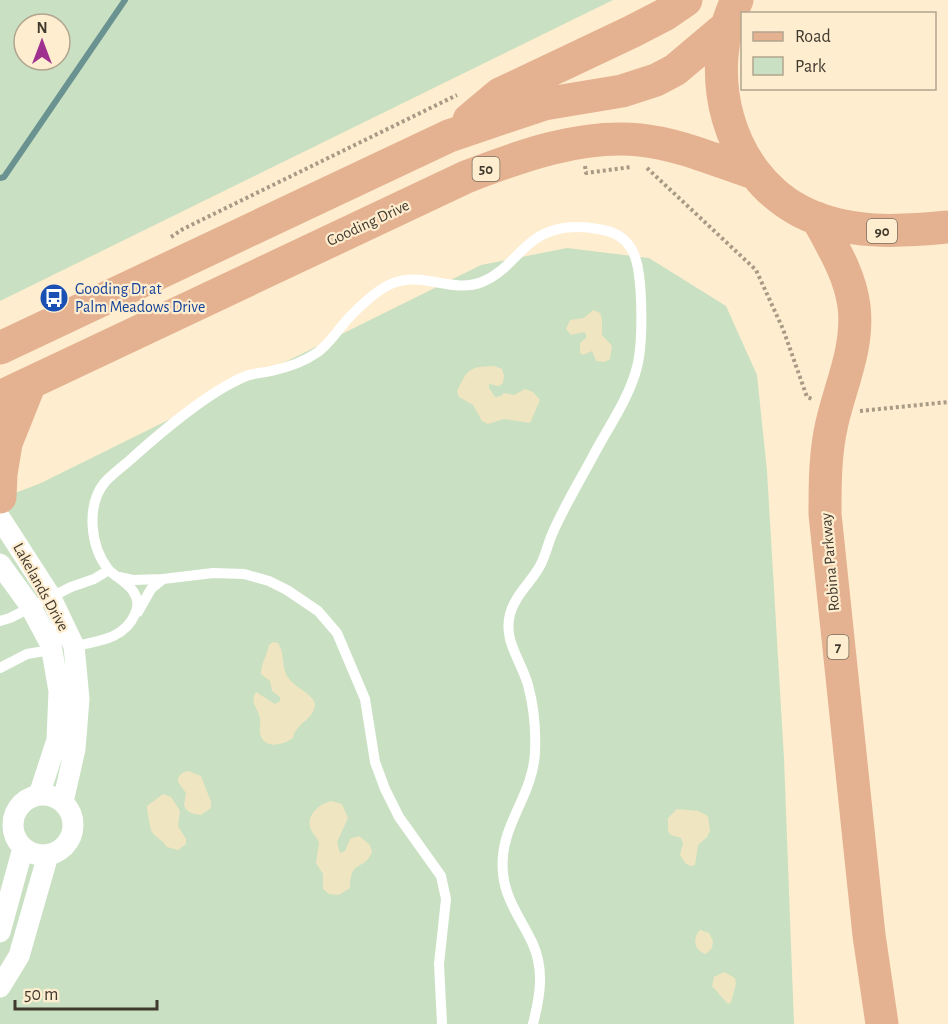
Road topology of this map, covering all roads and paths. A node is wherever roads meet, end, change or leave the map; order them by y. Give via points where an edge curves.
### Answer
1 (686, 0) edge
2 (731, 14) edge
3 (458, 94) dead end
4 (449, 136) junction
5 (584, 159) dead end
6 (636, 166) dead end
7 (645, 166) dead end
8 (754, 173) junction
9 (817, 218) junction
10 (948, 227) edge
11 (166, 241) dead end
12 (0, 348) edge
13 (30, 383) junction
14 (0, 397) edge
15 (807, 398) dead end
16 (948, 402) edge
17 (853, 411) dead end
18 (0, 497) edge
19 (0, 518) edge
20 (0, 564) edge
21 (111, 572) junction
22 (163, 579) junction
23 (50, 598) junction
24 (31, 608) junction
25 (0, 621) edge
26 (133, 621) junction
27 (74, 646) junction
28 (51, 650) junction
29 (2, 665) edge
30 (39, 795) junction
31 (63, 802) junction
32 (23, 848) junction
33 (48, 855) junction
34 (0, 932) edge
35 (0, 987) edge
36 (442, 1024) edge
37 (533, 1024) edge
38 (882, 1024) edge

1 - 4 main road via 631,32 500,94
2 - 4 main road via 675,70 656,80 622,91 544,104
2 - 8 main road, 90 via 721,53 723,97 735,137
3 - 11 path via 183,229
4 - 12 main road
5 - 6 path via 586,173
7 - 15 path via 756,270 783,329
8 - 9 main road, 90 via 785,201
8 - 13 main road, Gooding Drive / 50 via 640,140 592,141 530,154 466,177
9 - 10 main road, 90 via 877,230
9 - 38 main road, Robina Parkway / 7 via 842,266 854,307 850,361 829,437 825,514
13 - 14 main road, Gooding Drive / 50
13 - 18 main road via 6,443
16 - 17 path
19 - 23 street, Lakelands Drive
20 - 24 street, Lakelands Drive
21 - 22 lane via 133,580
21 - 23 lane
21 - 26 lane via 135,593 139,606
21 - 37 lane via 92,532 95,504 103,484 149,442 211,396 248,375 278,370 320,351 346,321 390,284 406,279 453,287 485,281 550,231 581,226 607,230 621,237 633,251 638,267 637,368 554,530 539,568 516,598 507,630 527,682 535,728 532,776 505,839 502,858 510,903 533,943 538,961 541,982
22 - 26 lane via 151,589
22 - 36 lane via 244,574 269,581 318,611 337,633 365,699 375,762 385,789 399,817 441,876 446,899 439,964
23 - 24 lane
23 - 27 street, Lakelands Drive
24 - 25 lane
24 - 28 street, Lakelands Drive
26 - 27 lane via 121,633
27 - 28 lane
27 - 31 street, Lakelands Drive via 79,699 75,749
28 - 29 lane via 27,654
28 - 30 street, Lakelands Drive via 59,691 57,740
30 - 31 street
30 - 32 street via 23,802 14,816 14,834
31 - 33 street via 73,819 73,829 65,846
32 - 33 street
32 - 34 street
33 - 35 street via 19,956

